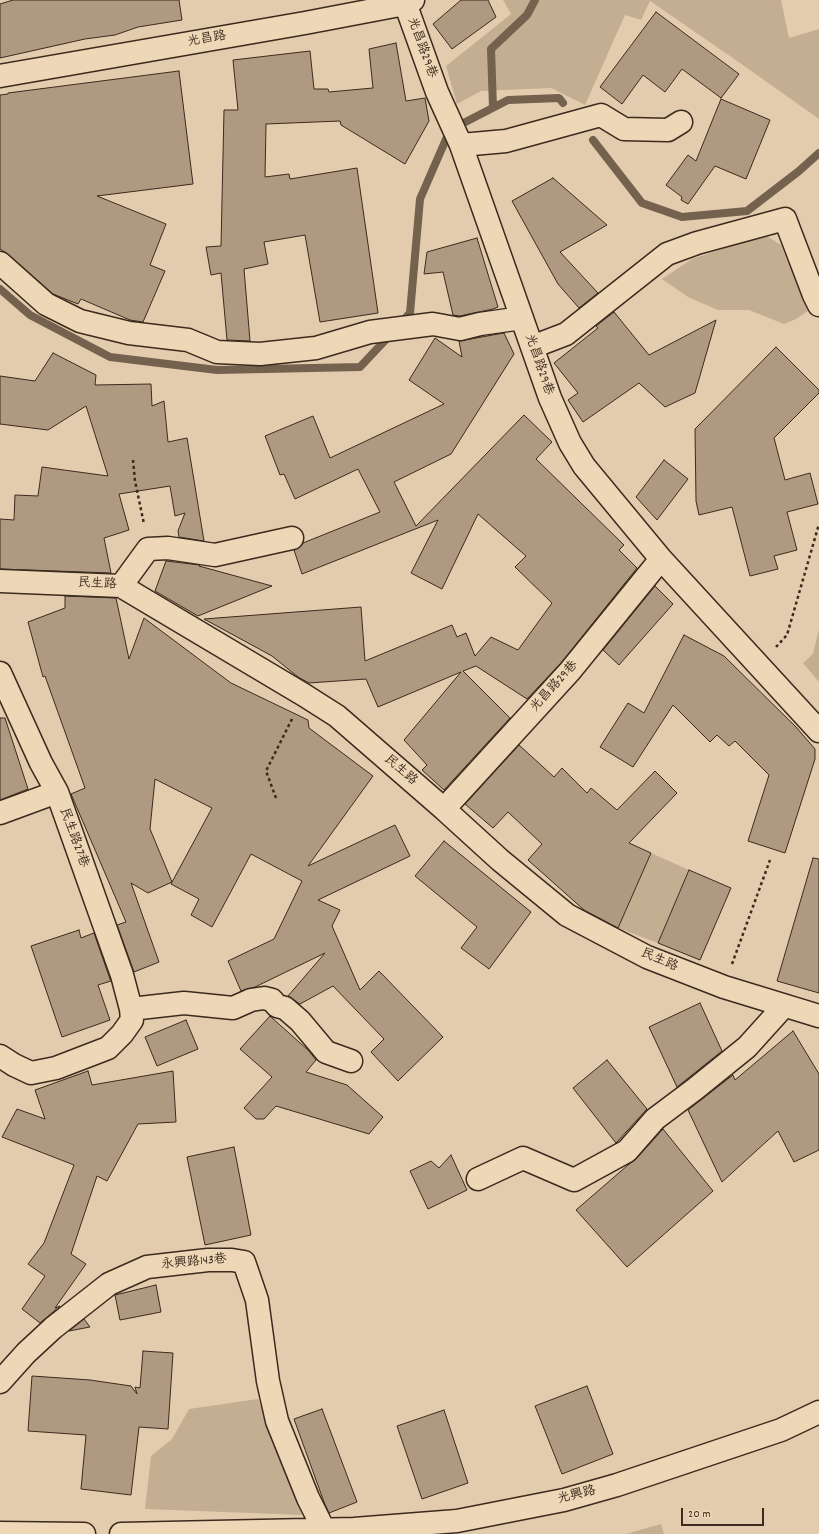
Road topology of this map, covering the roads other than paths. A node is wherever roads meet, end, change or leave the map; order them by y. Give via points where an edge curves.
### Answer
1 (407, 1) edge
2 (0, 76) edge
3 (681, 122) dead end
4 (461, 145) junction
5 (0, 263) edge
6 (819, 305) edge
7 (522, 318) junction
8 (532, 347) junction
9 (292, 538) dead end
10 (661, 559) junction
11 (0, 581) edge
12 (121, 586) junction
13 (0, 673) edge
14 (819, 731) edge
15 (57, 792) junction
16 (444, 809) junction
17 (0, 813) edge
18 (784, 1006) junction
19 (132, 1009) junction
20 (819, 1016) edge
21 (0, 1056) edge
22 (351, 1061) dead end
23 (478, 1180) dead end
24 (0, 1382) edge
25 (819, 1412) edge
26 (324, 1530) junction
27 (0, 1533) edge
28 (84, 1534) edge
29 (120, 1534) edge

1 - 2 street, 光昌路 via 305,24
1 - 4 street, 光昌路29巷 via 437,92
3 - 4 street via 668,130 624,129 601,115 506,141
4 - 7 street, 光昌路29巷
5 - 7 street via 46,304 80,321 129,333 188,340 217,352 260,354 316,348 370,332 434,324 460,329
6 - 8 street via 785,219 697,242 667,254 566,334
7 - 8 street, 光昌路29巷
8 - 10 street, 光昌路29巷 via 550,398 570,443 584,466
9 - 12 street via 215,555 168,548 148,548
10 - 14 street, 光昌路29巷
10 - 16 street, 光昌路29巷 via 570,671
11 - 12 street, 民生路
12 - 16 street, 民生路 via 337,716
13 - 15 street, 民生路27巷
15 - 17 street
15 - 19 street, 民生路27巷
16 - 18 street, 民生路 via 500,860 567,915 648,957 724,987
18 - 20 street, 民生路
18 - 23 street via 747,1047 655,1119 626,1151 574,1180 523,1158
19 - 21 street via 132,1020 108,1048 56,1068 31,1073
19 - 22 street via 184,1003 233,1008 251,1000 264,998 285,1008 300,1021 326,1052
24 - 26 street, 永興路143巷 via 53,1328 109,1284 146,1268 208,1260 244,1262 257,1300 268,1381 277,1421 308,1498
25 - 26 street, 光興路 via 774,1433 666,1470 564,1500 457,1521 354,1530
26 - 29 street, 光興路
27 - 28 street

